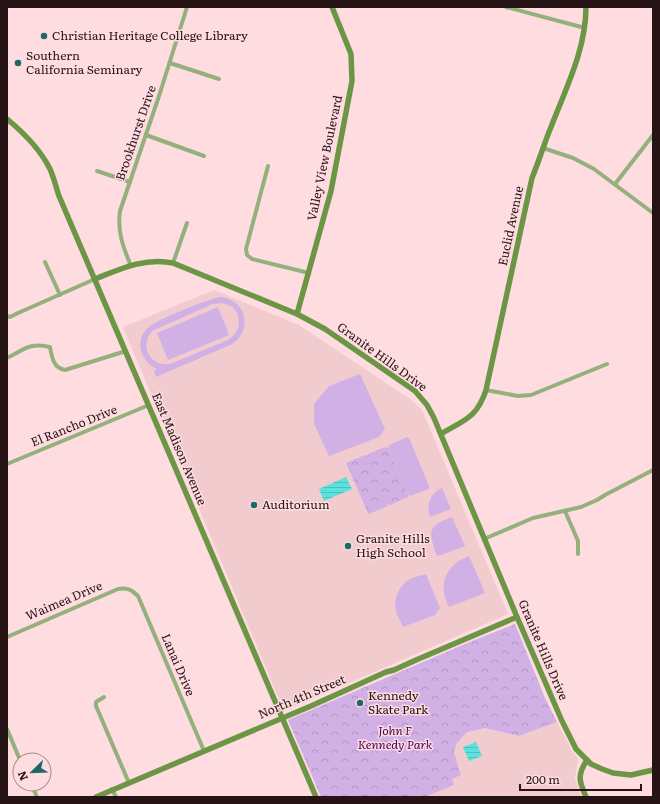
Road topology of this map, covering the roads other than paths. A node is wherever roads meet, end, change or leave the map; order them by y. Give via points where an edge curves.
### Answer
1 (187, 7) edge
2 (332, 7) edge
3 (506, 7) edge
4 (586, 7) edge
5 (585, 28) junction
6 (170, 63) junction
7 (219, 79) dead end
8 (7, 120) edge
9 (146, 135) junction
10 (653, 135) edge
11 (543, 148) junction
12 (204, 156) dead end
13 (268, 166) dead end
14 (97, 171) dead end
15 (130, 182) junction
16 (615, 184) junction
17 (653, 213) edge
18 (187, 224) dead end
19 (45, 262) dead end
20 (173, 263) junction
21 (130, 266) junction
22 (309, 273) junction
23 (95, 279) junction
24 (60, 295) junction
25 (297, 314) junction
26 (7, 316) edge
27 (126, 351) junction
28 (7, 358) edge
29 (607, 364) dead end
30 (486, 390) junction
31 (149, 406) junction
32 (441, 434) junction
33 (7, 464) edge
34 (653, 470) edge
35 (565, 511) junction
36 (484, 539) junction
37 (578, 554) dead end
38 (130, 589) joint
39 (517, 617) junction
40 (7, 637) edge
41 (104, 697) dead end
42 (282, 718) junction
43 (7, 729) edge
44 (204, 751) junction
45 (17, 752) edge
46 (587, 760) junction
47 (653, 770) edge
48 (129, 783) junction
49 (112, 789) junction
50 (96, 797) edge
51 (116, 797) edge
52 (316, 797) edge
53 (586, 797) edge

1 - 6 street, Brookhurst Drive
2 - 22 street, Valley View Boulevard via 351,54 352,81 331,191
3 - 5 street
4 - 5 street, Euclid Avenue
5 - 11 street, Euclid Avenue via 572,75
6 - 7 street
6 - 9 street, Brookhurst Drive
8 - 23 street, East Madison Avenue via 38,150 50,169
9 - 12 street
9 - 15 street, Brookhurst Drive
10 - 16 street
11 - 16 street via 573,158
11 - 30 street, Euclid Avenue via 530,185
13 - 22 street via 246,253 252,259
14 - 15 street
15 - 21 street, Brookhurst Drive via 119,221 120,237
16 - 17 street
18 - 20 street
19 - 24 street
20 - 21 street, Granite Hills Drive via 146,261
20 - 25 street, Granite Hills Drive
21 - 23 street, Granite Hills Drive
22 - 25 street, Valley View Boulevard
23 - 24 street, Granite Hills Drive
23 - 27 street, East Madison Avenue
24 - 26 street, Granite Hills Drive via 10,317
25 - 32 street, Granite Hills Drive via 325,329 415,391 430,409
27 - 28 street via 65,370 55,364 50,346 25,347
27 - 31 street, East Madison Avenue
29 - 30 street via 531,395 518,396
30 - 32 street, Euclid Avenue via 480,404 470,416 461,424
31 - 33 street, El Rancho Drive
31 - 42 street, East Madison Avenue
32 - 36 street, Granite Hills Drive
34 - 35 street via 597,500
35 - 36 street via 533,518
35 - 37 street via 578,541
36 - 39 street, Granite Hills Drive
38 - 40 street, Waimea Drive via 118,589
38 - 44 street, Lanai Drive via 138,596
39 - 42 street, North 4th Street
39 - 46 street, Granite Hills Drive via 562,722 576,749
41 - 48 street via 96,702 96,706
42 - 44 street, North 4th Street
42 - 52 street, East Madison Avenue
43 - 45 street
44 - 48 street, North 4th Street
46 - 47 street, Granite Hills Drive via 602,769 619,774 637,775
46 - 53 street via 581,769 580,777
48 - 49 street, North 4th Street
49 - 50 street, North 4th Street
49 - 51 street

